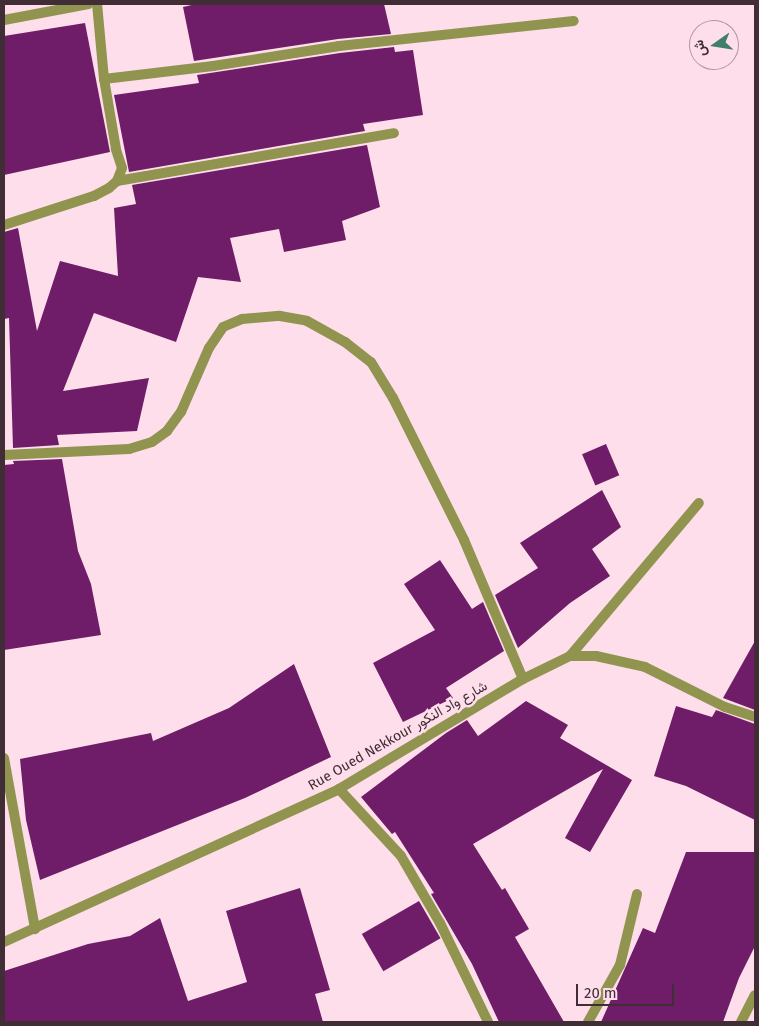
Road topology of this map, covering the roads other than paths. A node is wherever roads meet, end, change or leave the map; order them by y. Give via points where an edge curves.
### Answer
1 (89, 4) edge
2 (97, 4) edge
3 (4, 20) edge
4 (574, 21) dead end
5 (104, 79) junction
6 (394, 133) dead end
7 (117, 181) junction
8 (4, 225) edge
9 (4, 454) edge
10 (699, 503) dead end
11 (570, 656) junction
12 (523, 679) junction
13 (755, 717) edge
14 (4, 758) edge
15 (339, 789) junction
16 (637, 894) dead end
17 (35, 928) junction
18 (4, 942) edge
19 (755, 995) edge
20 (488, 1022) edge
21 (588, 1022) edge
22 (741, 1022) edge

1 - 3 street
2 - 5 street
4 - 5 street via 349,45
5 - 7 street via 122,168
6 - 7 street
7 - 8 street via 94,196
9 - 12 street via 129,449 152,442 167,432 182,412 209,348 223,327 242,319 280,316 307,321 345,342 371,362 394,398 464,540
10 - 11 street
11 - 12 street, Rue Oued Nekkour شارع واد النکور
11 - 13 street, Rue Oued Nekkour شارع واد النکور via 596,656 646,668
12 - 15 street, Rue Oued Nekkour شارع واد النکور
14 - 17 street
15 - 17 street, Rue Oued Nekkour شارع واد النکور
15 - 20 street via 401,856 440,922
16 - 21 street via 620,965
17 - 18 street, Rue Oued Nekkour شارع واد النکور
19 - 22 street

